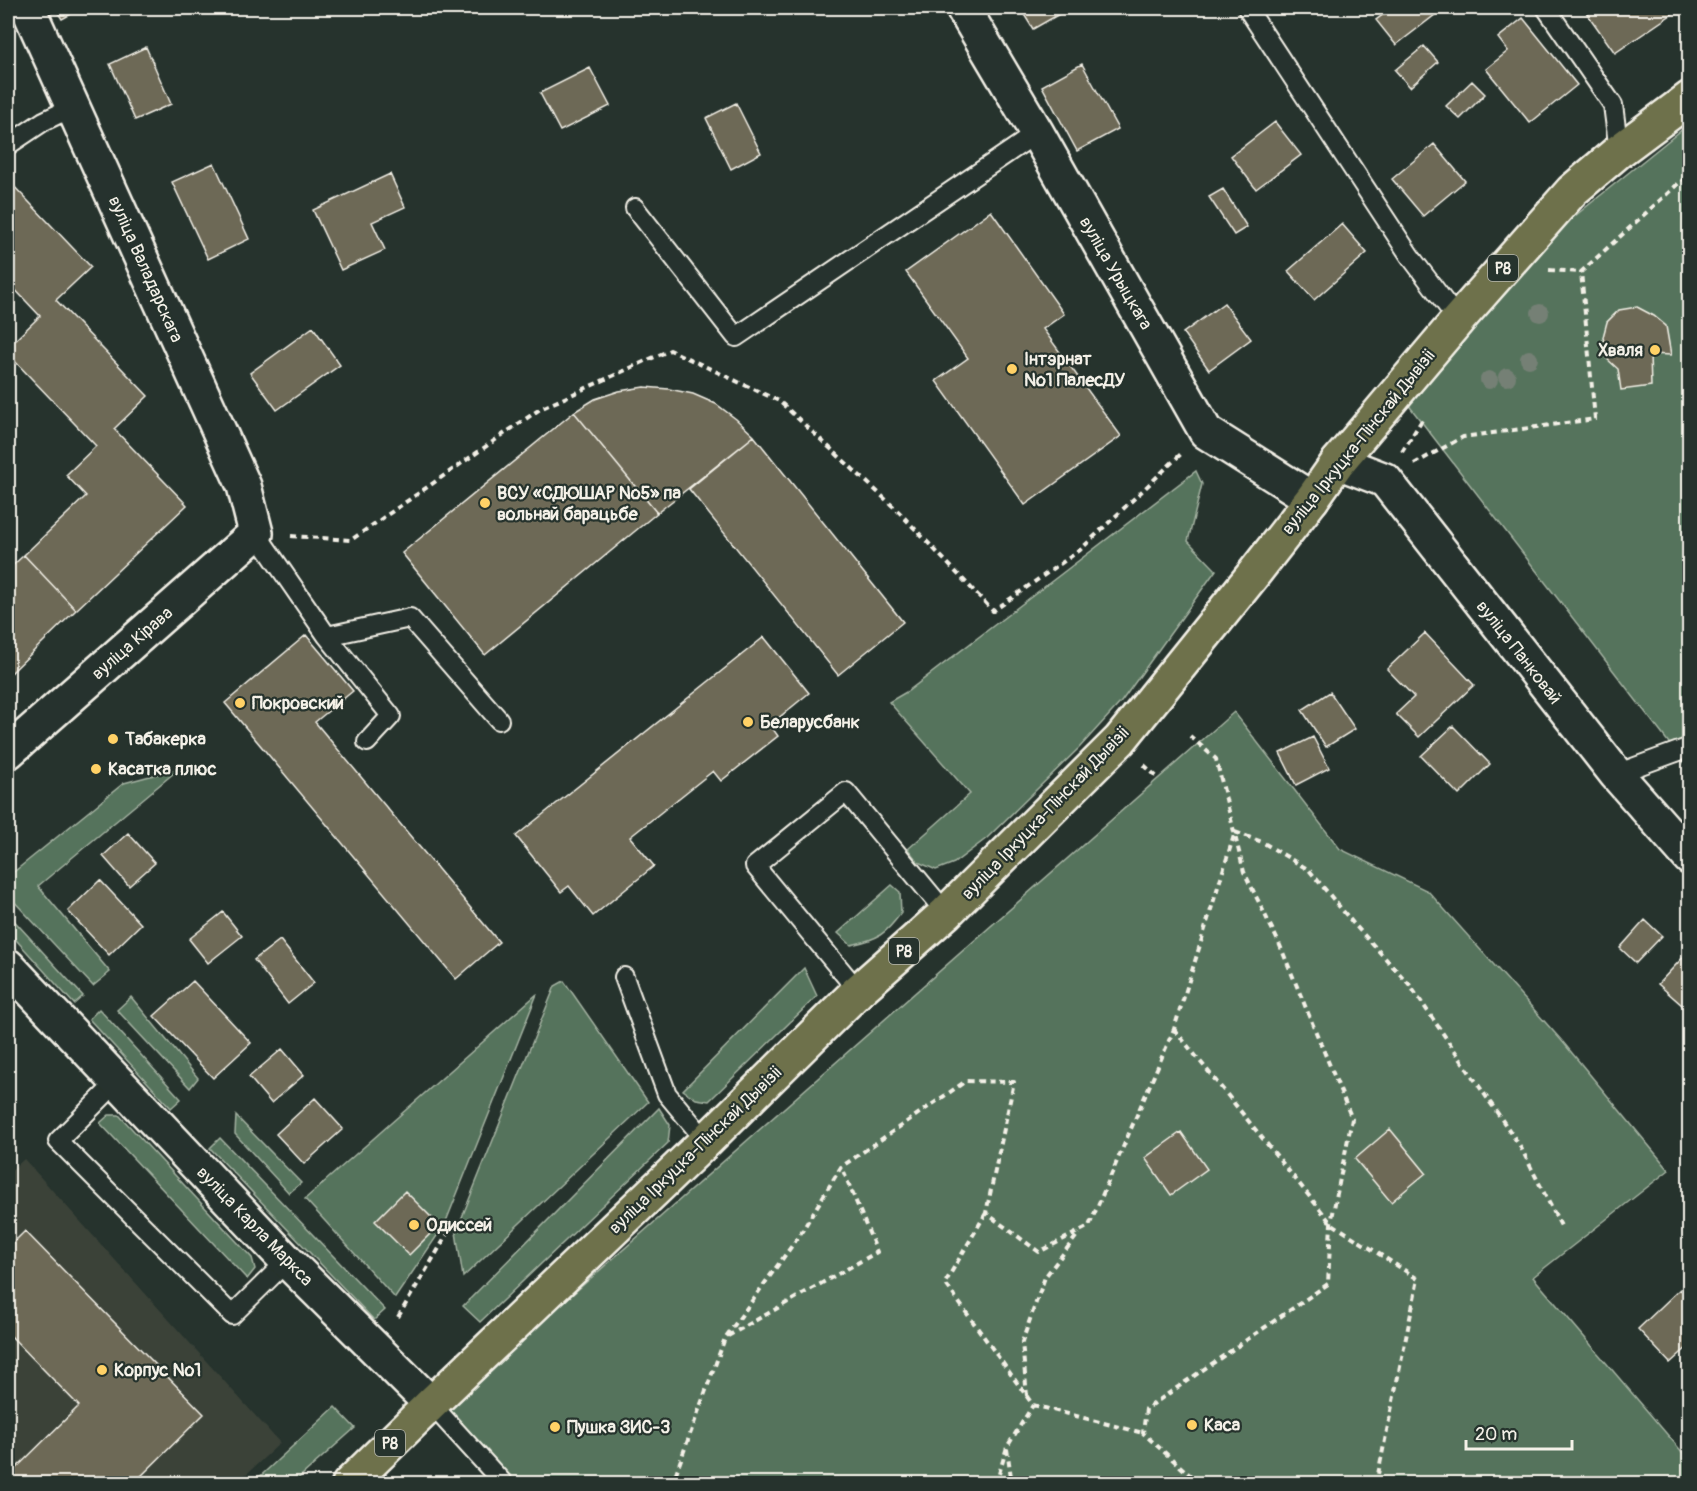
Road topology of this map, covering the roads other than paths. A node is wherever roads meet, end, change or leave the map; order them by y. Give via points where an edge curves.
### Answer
1 (28, 8) edge
2 (963, 8) edge
3 (1247, 8) edge
4 (1546, 8) edge
5 (1689, 98) edge
6 (73, 107) junction
7 (1036, 133) junction
8 (8, 145) edge
9 (1619, 151) junction
10 (635, 208) dead end
11 (1458, 320) junction
12 (1338, 462) junction
13 (1312, 499) junction
14 (256, 533) junction
15 (327, 636) junction
16 (499, 720) dead end
17 (367, 742) dead end
18 (1689, 747) edge
19 (8, 752) edge
20 (1616, 774) junction
21 (1689, 858) edge
22 (946, 914) junction
23 (8, 966) edge
24 (624, 977) dead end
25 (858, 991) junction
26 (117, 1082) junction
27 (706, 1141) junction
28 (287, 1261) junction
29 (431, 1404) junction
30 (349, 1484) edge
31 (504, 1484) edge

1 - 6 street, вуліца Валадарскага
2 - 7 street, вуліца Урыцкага
3 - 11 lane via 1410,256
4 - 9 lane via 1613,105
5 - 9 main road, вуліца Іркуцка-Пінскай Дывізіі / Р8
6 - 8 lane
6 - 14 street, вуліца Валадарскага via 244,486
7 - 10 lane via 736,337
7 - 13 street, вуліца Урыцкага via 1206,432
9 - 11 main road, вуліца Іркуцка-Пінскай Дывізіі / Р8 via 1572,191
11 - 12 main road, вуліца Іркуцка-Пінскай Дывізіі / Р8
12 - 13 main road, вуліца Іркуцка-Пінскай Дывізіі / Р8
12 - 20 street, вуліца Панковай via 1385,480
13 - 22 main road, вуліца Іркуцка-Пінскай Дывізіі / Р8 via 1119,740
14 - 15 lane
14 - 19 street, вуліца Кірава
15 - 16 lane via 410,618
15 - 17 lane via 391,716
18 - 20 lane
20 - 21 street, вуліца Панковай
22 - 25 main road, вуліца Іркуцка-Пінскай Дывізіі / Р8
22 - 25 lane via 846,792 755,866
23 - 26 street, вуліца Карла Маркса
24 - 27 lane via 667,1094
25 - 27 main road, вуліца Іркуцка-Пінскай Дывізіі / Р8
26 - 28 street, вуліца Карла Маркса
26 - 28 lane via 58,1141 232,1315
27 - 29 main road, вуліца Іркуцка-Пінскай Дывізіі / Р8
28 - 29 street, вуліца Карла Маркса
29 - 30 main road, вуліца Іркуцка-Пінскай Дывізіі / Р8
29 - 31 lane, вуліца Карла Маркса

